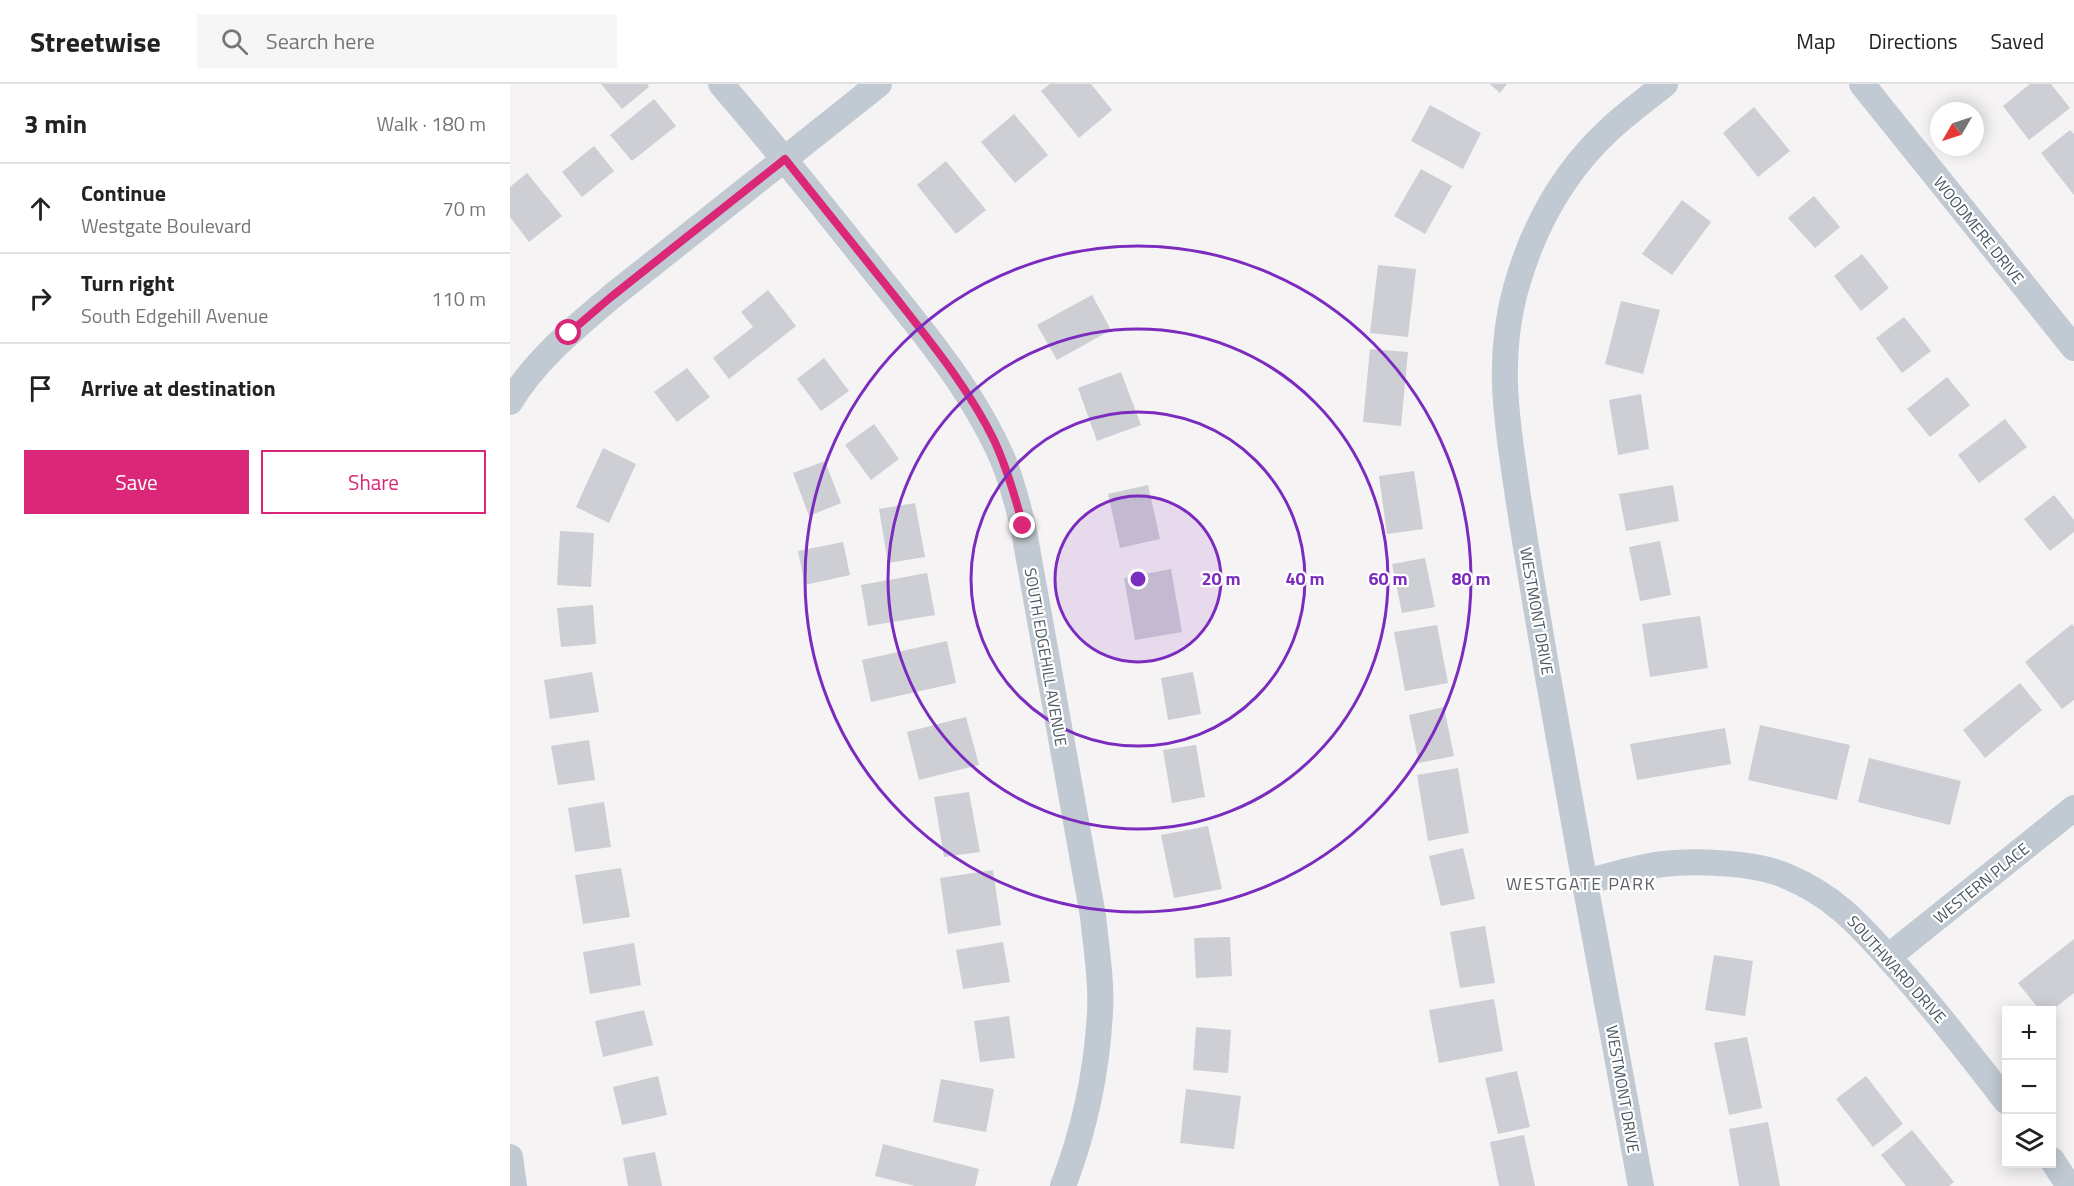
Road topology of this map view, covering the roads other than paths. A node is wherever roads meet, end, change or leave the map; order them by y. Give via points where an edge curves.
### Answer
1 (721, 84) edge
2 (879, 84) edge
3 (1665, 84) edge
4 (1863, 84) edge
5 (785, 159) junction
6 (2074, 348) edge
7 (510, 402) edge
8 (2074, 808) edge
9 (1585, 882) junction
10 (1888, 957) junction
11 (2002, 1095) edge
12 (510, 1157) edge
13 (2056, 1166) edge
14 (514, 1186) edge
15 (1063, 1186) edge
16 (1641, 1186) edge
17 (2069, 1186) edge

1 - 5 street, SOUTH EDGEHILL AVENUE
2 - 5 street
3 - 9 street, WESTMONT DRIVE via 1590,149 1550,204 1516,288 1506,337 1504,396 1509,437
4 - 6 street, WOODMERE DRIVE
5 - 7 street via 569,333 530,372
5 - 15 street, SOUTH EDGEHILL AVENUE via 959,382 992,437 1014,491 1089,893 1098,965 1100,1011 1089,1101
8 - 10 street, WESTERN PLACE
9 - 10 street, SOUTHWARD DRIVE via 1675,863 1735,864 1783,874 1808,885 1857,921
9 - 16 street, WESTMONT DRIVE
10 - 11 street, SOUTHWARD DRIVE
12 - 14 street
13 - 17 street

